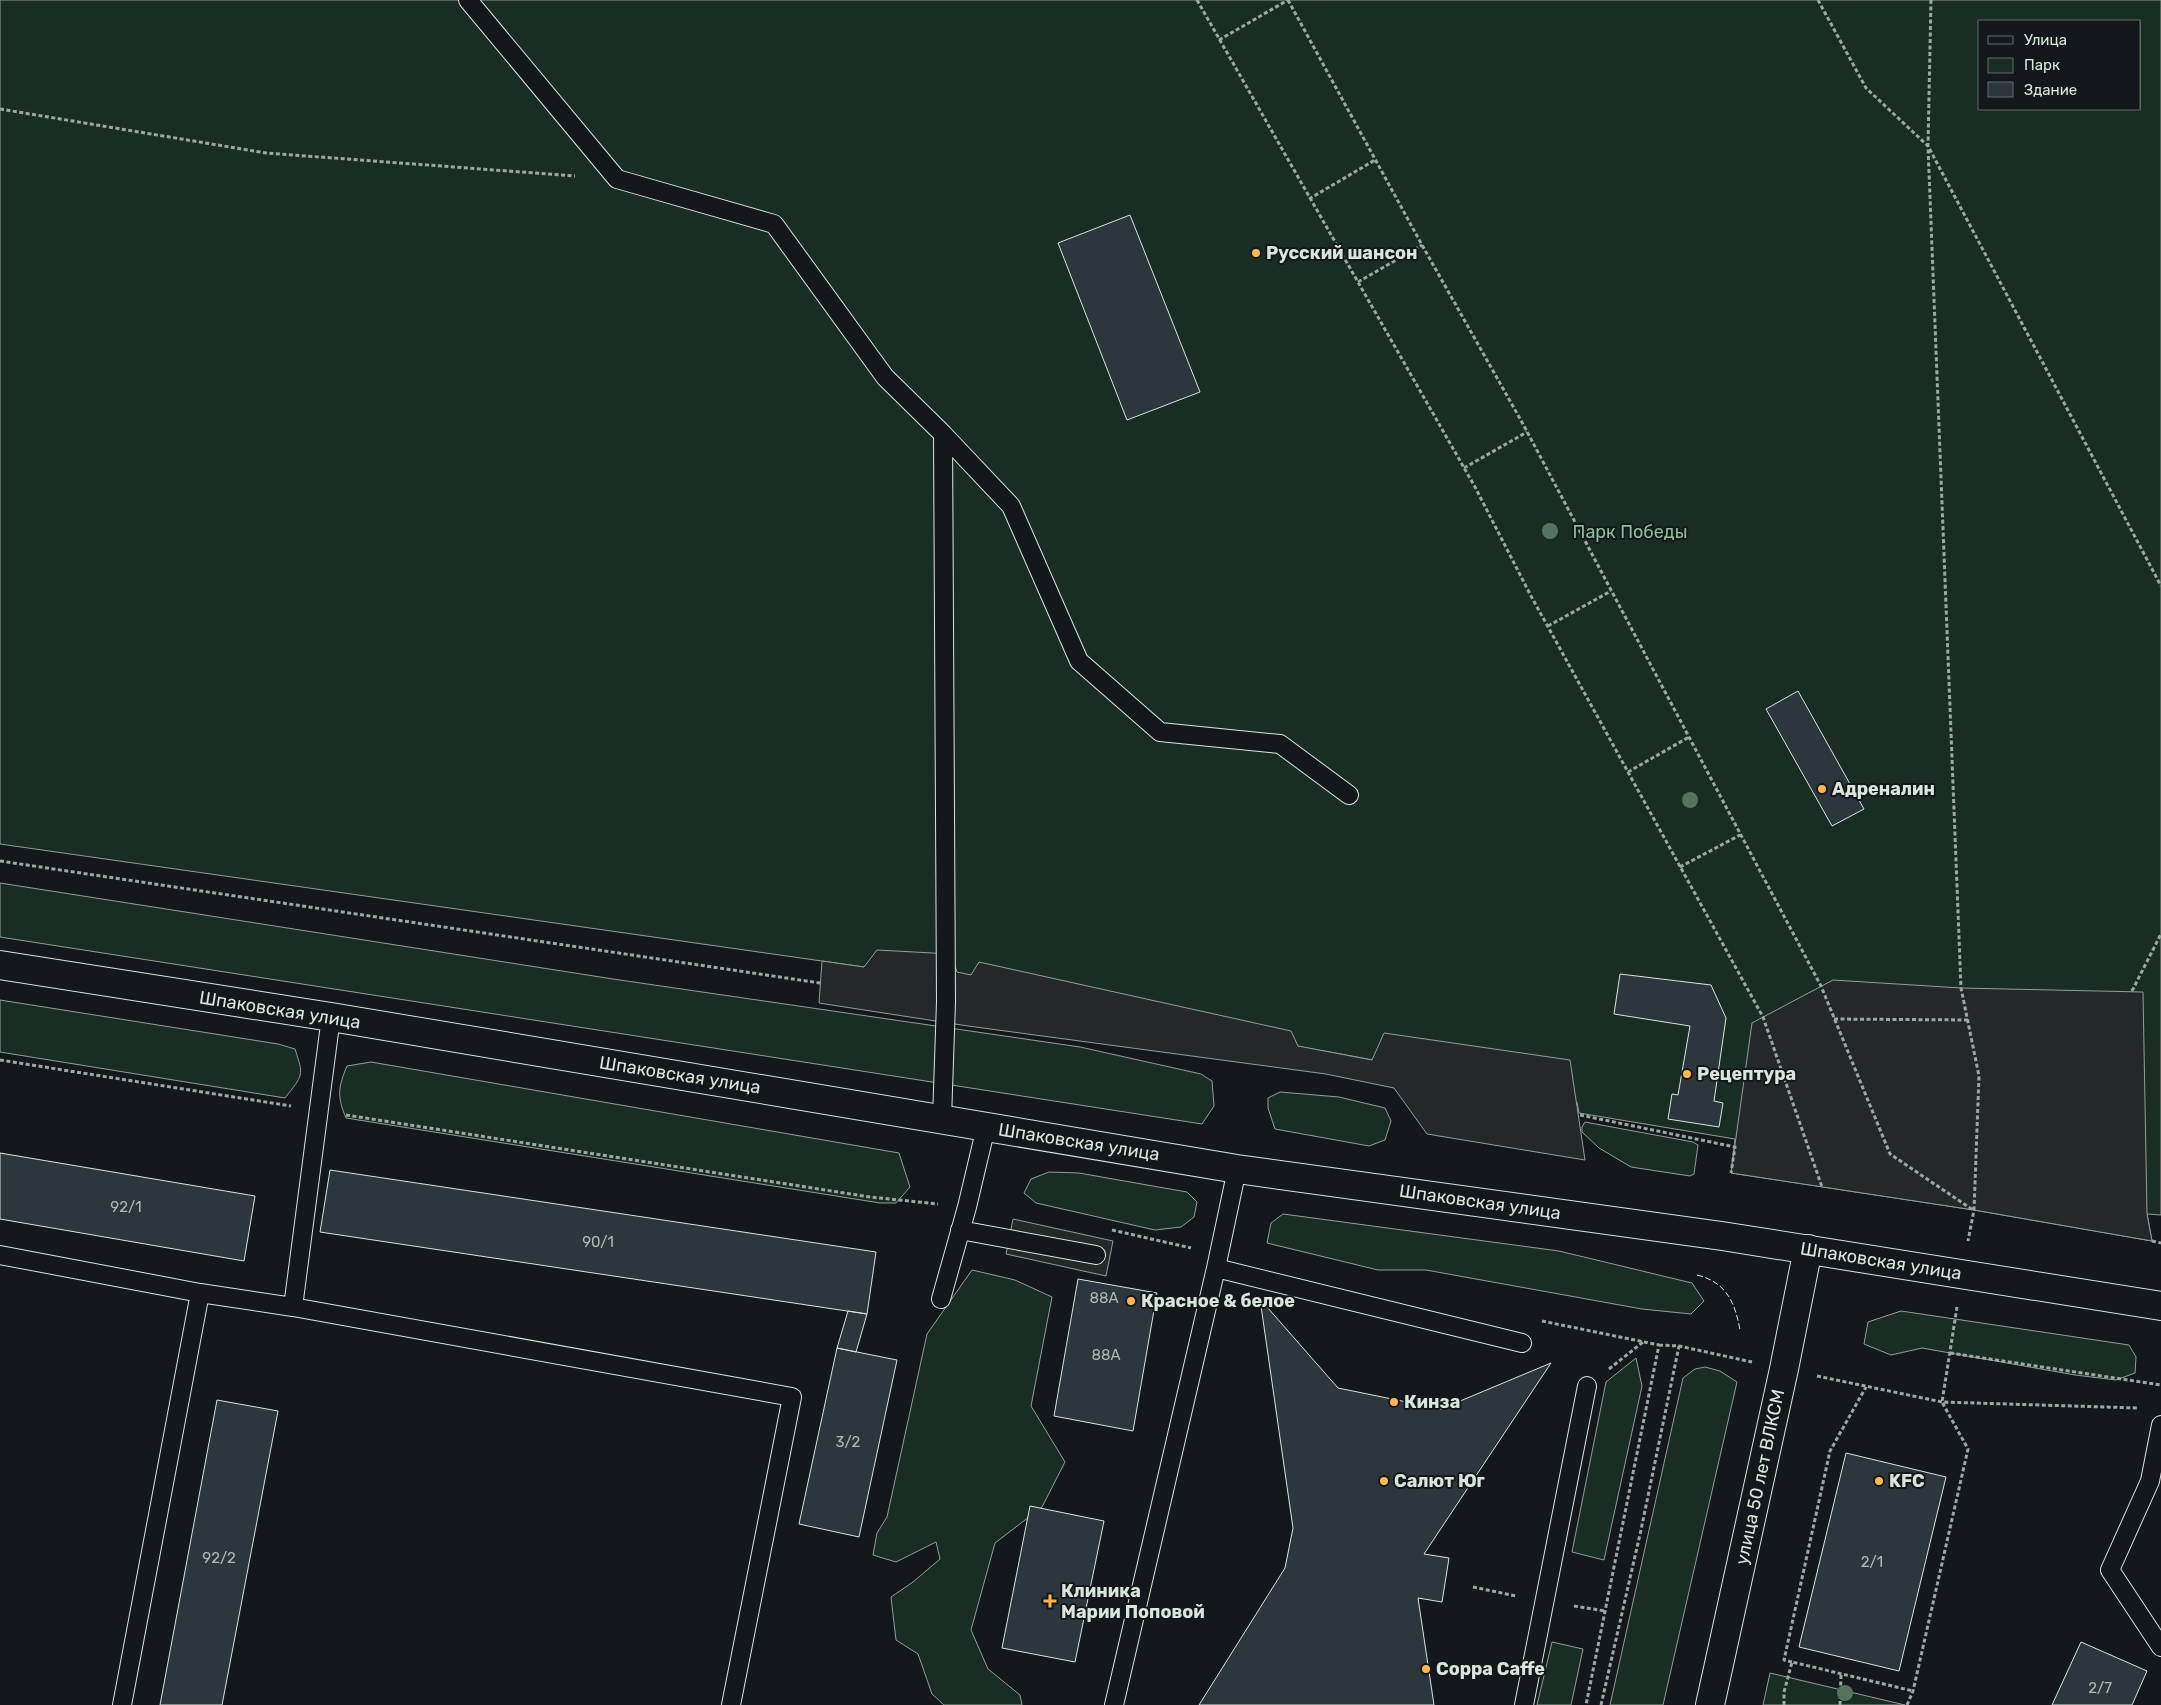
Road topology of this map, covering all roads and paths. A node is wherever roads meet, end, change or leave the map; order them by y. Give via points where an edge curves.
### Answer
1 (468, 0) edge
2 (1197, 0) edge
3 (1288, 0) edge
4 (1818, 0) edge
5 (1931, 0) edge
6 (1219, 40) junction
7 (0, 109) edge
8 (1928, 146) junction
9 (1376, 160) junction
10 (617, 179) junction
11 (1309, 199) junction
12 (1422, 245) junction
13 (1358, 282) junction
14 (1527, 432) junction
15 (943, 434) junction
16 (1464, 468) junction
17 (2161, 586) edge
18 (1612, 591) junction
19 (1548, 626) junction
20 (1689, 737) junction
21 (1628, 772) junction
22 (1349, 795) dead end
23 (1740, 834) junction
24 (0, 861) edge
25 (1680, 867) junction
26 (2161, 934) edge
27 (0, 965) edge
28 (820, 983) dead end
29 (2132, 991) dead end
30 (330, 1017) junction
31 (1834, 1019) junction
32 (1968, 1020) junction
33 (1580, 1114) dead end
34 (942, 1119) junction
35 (986, 1127) junction
36 (1237, 1169) junction
37 (1731, 1173) dead end
38 (1822, 1187) dead end
39 (1974, 1210) junction
40 (960, 1230) junction
41 (2152, 1241) dead end
42 (2161, 1243) edge
43 (1808, 1249) junction
44 (0, 1255) edge
45 (1096, 1256) dead end
46 (1216, 1268) junction
47 (1962, 1274) junction
48 (200, 1294) junction
49 (941, 1299) dead end
50 (2161, 1306) edge
51 (293, 1307) junction
52 (1644, 1342) dead end
53 (1522, 1343) dead end
54 (1659, 1345) dead end
55 (1679, 1346) junction
56 (1950, 1353) junction
57 (1784, 1369) junction
58 (2161, 1385) edge
59 (1587, 1386) joint
60 (1866, 1387) junction
61 (1942, 1402) junction
62 (2141, 1408) dead end
63 (2161, 1425) edge
64 (2155, 1482) edge
65 (2161, 1646) edge
66 (1792, 1662) junction
67 (1841, 1674) junction
68 (1913, 1691) junction
69 (122, 1705) edge
70 (730, 1705) edge
71 (1114, 1705) edge
72 (1524, 1705) edge
73 (1602, 1705) edge
74 (1710, 1705) edge
75 (1784, 1705) edge
76 (1840, 1705) edge
77 (1907, 1705) edge

1 - 10 lane
2 - 6 path
3 - 6 path
3 - 9 path
4 - 8 path via 1866,88
5 - 8 path
6 - 11 path
7 - 10 path via 266,153
8 - 17 path
8 - 32 path via 1961,988
9 - 11 path
9 - 12 path
10 - 15 lane via 774,224 885,377
11 - 13 path
12 - 13 path
12 - 14 path
13 - 16 path
14 - 16 path
14 - 18 path
15 - 22 lane via 1011,506 1079,661 1160,732 1280,744
15 - 34 lane via 946,1002
16 - 19 path
18 - 19 path
18 - 20 path
19 - 21 path
20 - 21 path
20 - 23 path
21 - 25 path
23 - 25 path
23 - 31 path via 1821,986
24 - 28 path
25 - 38 path via 1763,1017
26 - 29 path
27 - 30 main road, Шпаковская улица
30 - 34 main road, Шпаковская улица
30 - 51 lane
31 - 32 path
31 - 39 path via 1890,1154
32 - 39 path via 1978,1076
33 - 37 path via 1735,1147
34 - 35 main road, Шпаковская улица
35 - 36 main road, Шпаковская улица
35 - 40 lane
36 - 43 main road, Шпаковская улица
36 - 46 lane
39 - 47 path
40 - 45 lane
40 - 49 lane
41 - 42 path
43 - 47 main road, Шпаковская улица
43 - 57 main road, улица 50 лет ВЛКСМ
44 - 48 lane
46 - 53 lane
46 - 71 lane
47 - 50 main road, Шпаковская улица
47 - 56 path
48 - 51 lane
48 - 69 lane
51 - 70 lane via 792,1397
52 - 59 path
54 - 55 path
55 - 57 path
55 - 73 path
56 - 58 path
56 - 61 path
57 - 60 path
57 - 74 main road, улица 50 лет ВЛКСМ
59 - 72 lane
60 - 61 path
60 - 66 path via 1830,1451 1784,1660
61 - 62 path
61 - 68 path via 1968,1449
63 - 64 lane
64 - 65 lane via 2110,1570
66 - 67 path
66 - 75 path
67 - 68 path
67 - 76 path
68 - 77 path

